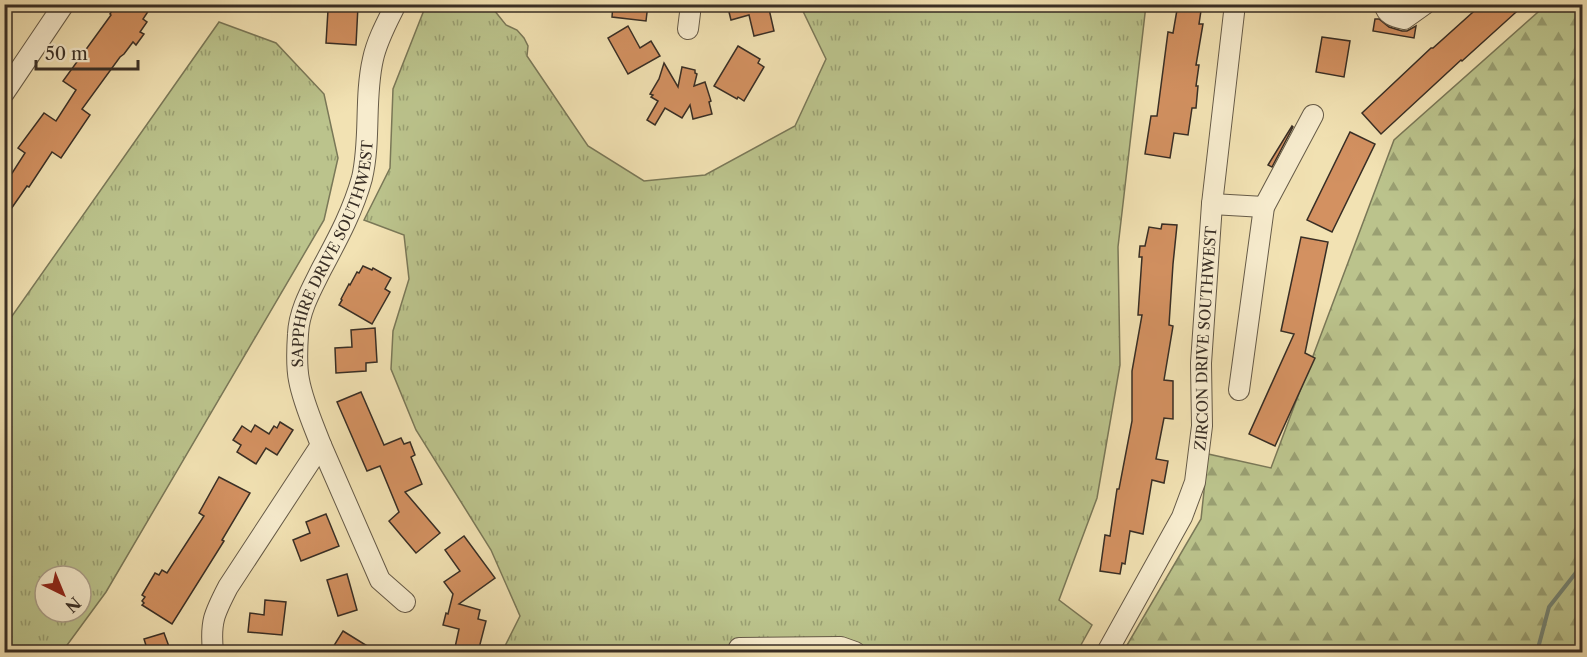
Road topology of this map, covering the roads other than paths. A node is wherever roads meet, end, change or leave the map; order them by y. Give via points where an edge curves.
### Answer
1 (64, 4) edge
2 (396, 4) edge
3 (690, 4) edge
4 (1235, 4) edge
5 (1384, 4) edge
6 (1425, 4) edge
7 (688, 29) dead end
8 (4, 93) edge
9 (1313, 115) dead end
10 (1212, 204) junction
11 (1264, 207) junction
12 (1239, 390) dead end
13 (321, 445) junction
14 (405, 602) dead end
15 (739, 648) dead end
16 (213, 652) edge
17 (855, 652) edge
18 (1107, 652) edge

1 - 8 street
2 - 13 street, SAPPHIRE DRIVE SOUTHWEST via 373,58 362,178 349,215 310,292 298,331 299,381
3 - 7 street
4 - 10 street, ZIRCON DRIVE SOUTHWEST
5 - 6 street via 1389,14 1404,19
9 - 11 street
10 - 11 street
10 - 18 street, ZIRCON DRIVE SOUTHWEST via 1201,363 1202,426 1195,482 1182,517
11 - 12 street
13 - 14 street, SAPPHIRE DRIVE SOUTHWEST via 380,580
13 - 16 street via 220,602 212,622
15 - 17 street via 841,646

